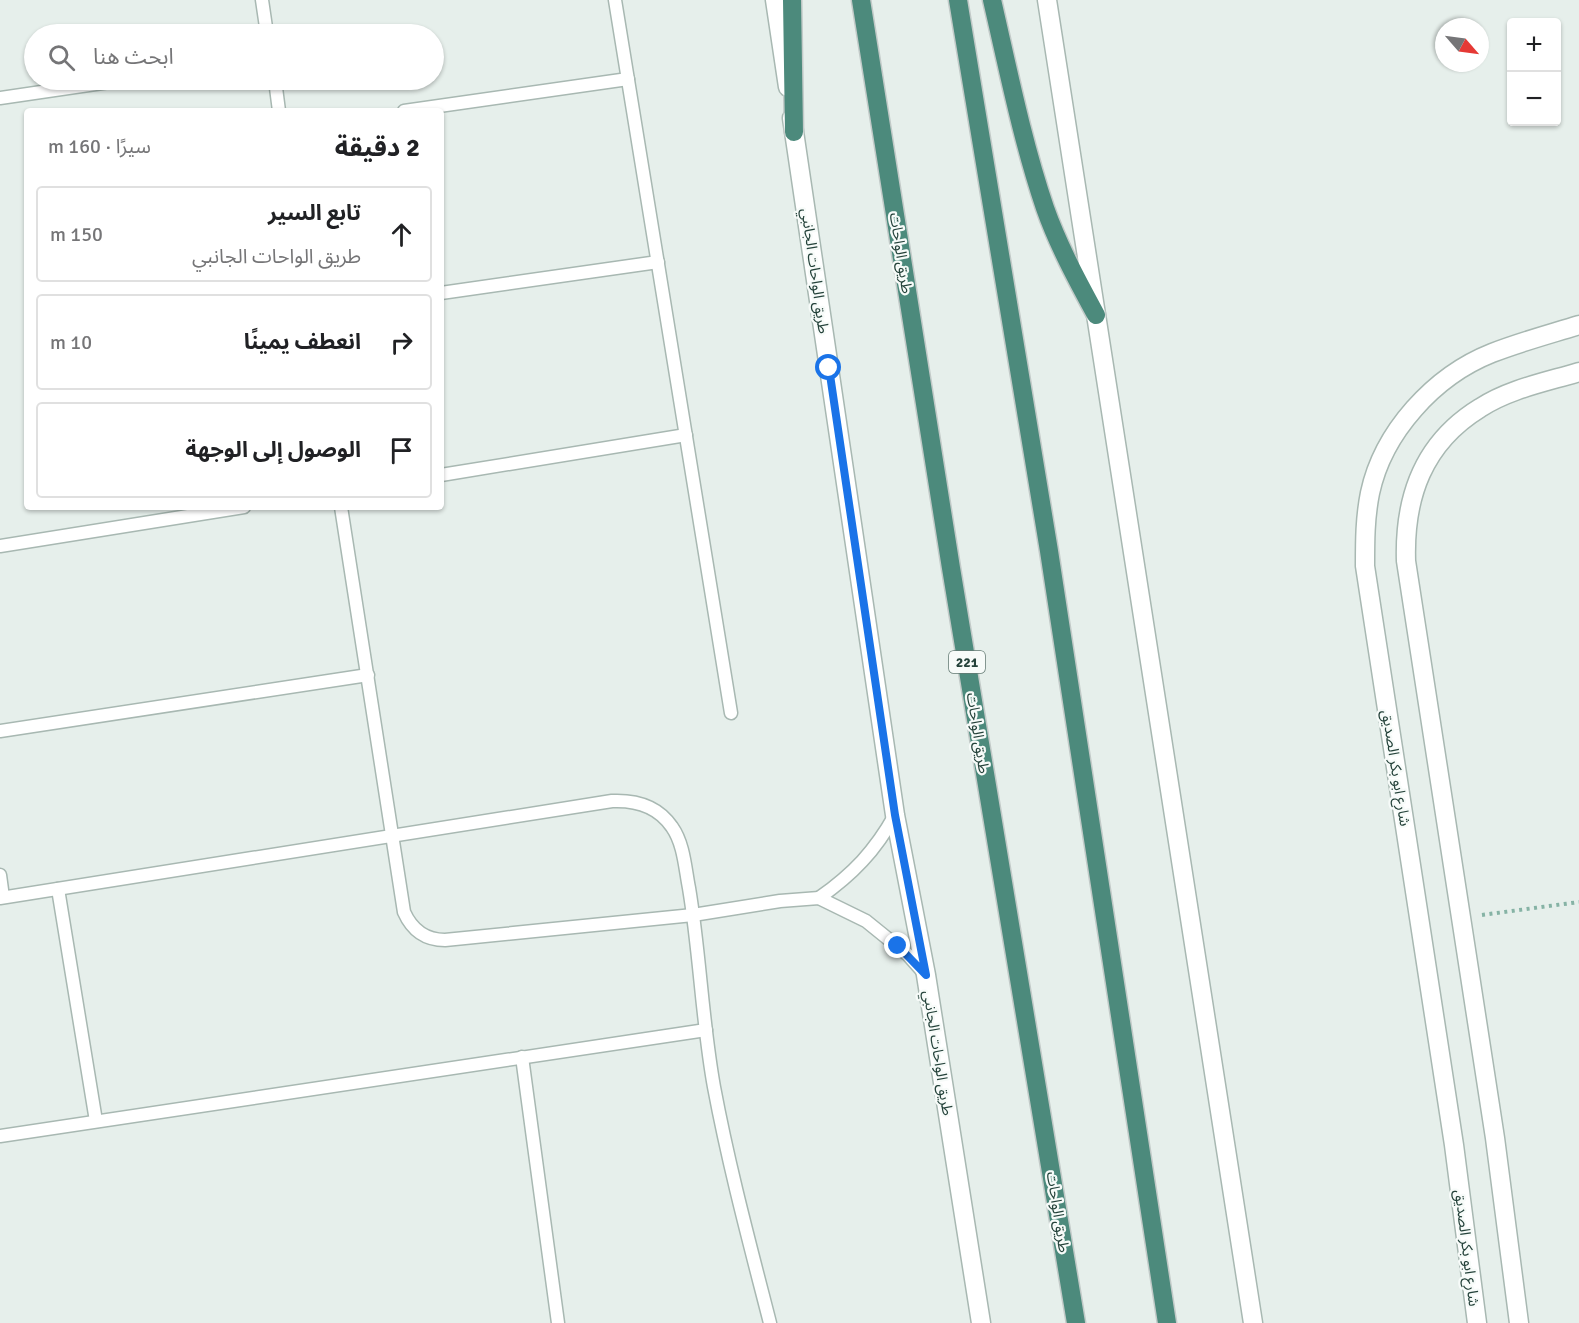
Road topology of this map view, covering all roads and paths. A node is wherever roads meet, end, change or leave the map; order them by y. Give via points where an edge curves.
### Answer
1 (262, 0) edge
2 (615, 0) edge
3 (775, 0) edge
4 (792, 0) edge
5 (861, 0) edge
6 (958, 0) edge
7 (992, 0) edge
8 (1047, 0) edge
9 (266, 24) edge
10 (628, 79) junction
11 (55, 90) edge
12 (276, 90) edge
13 (0, 98) edge
14 (279, 108) edge
15 (425, 108) edge
16 (794, 132) junction
17 (658, 262) junction
18 (444, 293) edge
19 (1096, 315) junction
20 (1579, 325) edge
21 (1579, 372) edge
22 (686, 435) junction
23 (444, 475) edge
24 (225, 510) edge
25 (341, 510) edge
26 (0, 546) edge
27 (368, 675) junction
28 (731, 713) dead end
29 (0, 731) edge
30 (895, 815) junction
31 (393, 836) junction
32 (0, 875) edge
33 (58, 889) junction
34 (2, 898) edge
35 (819, 898) junction
36 (1579, 902) edge
37 (693, 915) junction
38 (1461, 918) junction
39 (926, 975) junction
40 (706, 1030) junction
41 (522, 1058) junction
42 (96, 1121) junction
43 (0, 1136) edge
44 (558, 1323) edge
45 (770, 1323) edge
46 (981, 1323) edge
47 (1076, 1323) edge
48 (1167, 1323) edge
49 (1253, 1323) edge
50 (1477, 1323) edge
51 (1519, 1323) edge

1 - 9 lane
2 - 10 lane
3 - 16 street, طريق الواحات الجانبي
4 - 16 highway
5 - 47 highway, طريق الواحات / 221
6 - 48 highway
7 - 19 highway via 1046,210
8 - 19 street
10 - 15 lane
10 - 17 lane
11 - 13 lane
12 - 14 lane
16 - 30 street, طريق الواحات الجانبي
17 - 18 lane
17 - 22 lane
19 - 49 street
20 - 50 street, شارع ابو بكر الصديق via 1491,354 1457,371 1427,394 1383,456 1370,491 1364,528 1365,566 1454,1145
21 - 38 street via 1507,394 1456,425 1420,473 1410,501 1407,561
22 - 23 lane
22 - 28 lane
24 - 26 lane
25 - 27 lane
27 - 29 lane
27 - 31 lane
30 - 35 lane via 863,862
30 - 39 street, طريق الواحات الجانبي
31 - 33 lane
31 - 37 lane via 404,912 413,928 436,940
31 - 37 lane via 612,801 639,803 663,817 678,838
32 - 34 lane
33 - 34 lane
33 - 42 lane
35 - 37 lane
35 - 39 lane via 874,927
36 - 38 path
37 - 40 lane
38 - 51 street
39 - 46 street, طريق الواحات الجانبي
40 - 41 lane
40 - 45 lane via 727,1155
41 - 42 lane
41 - 44 lane
42 - 43 lane

